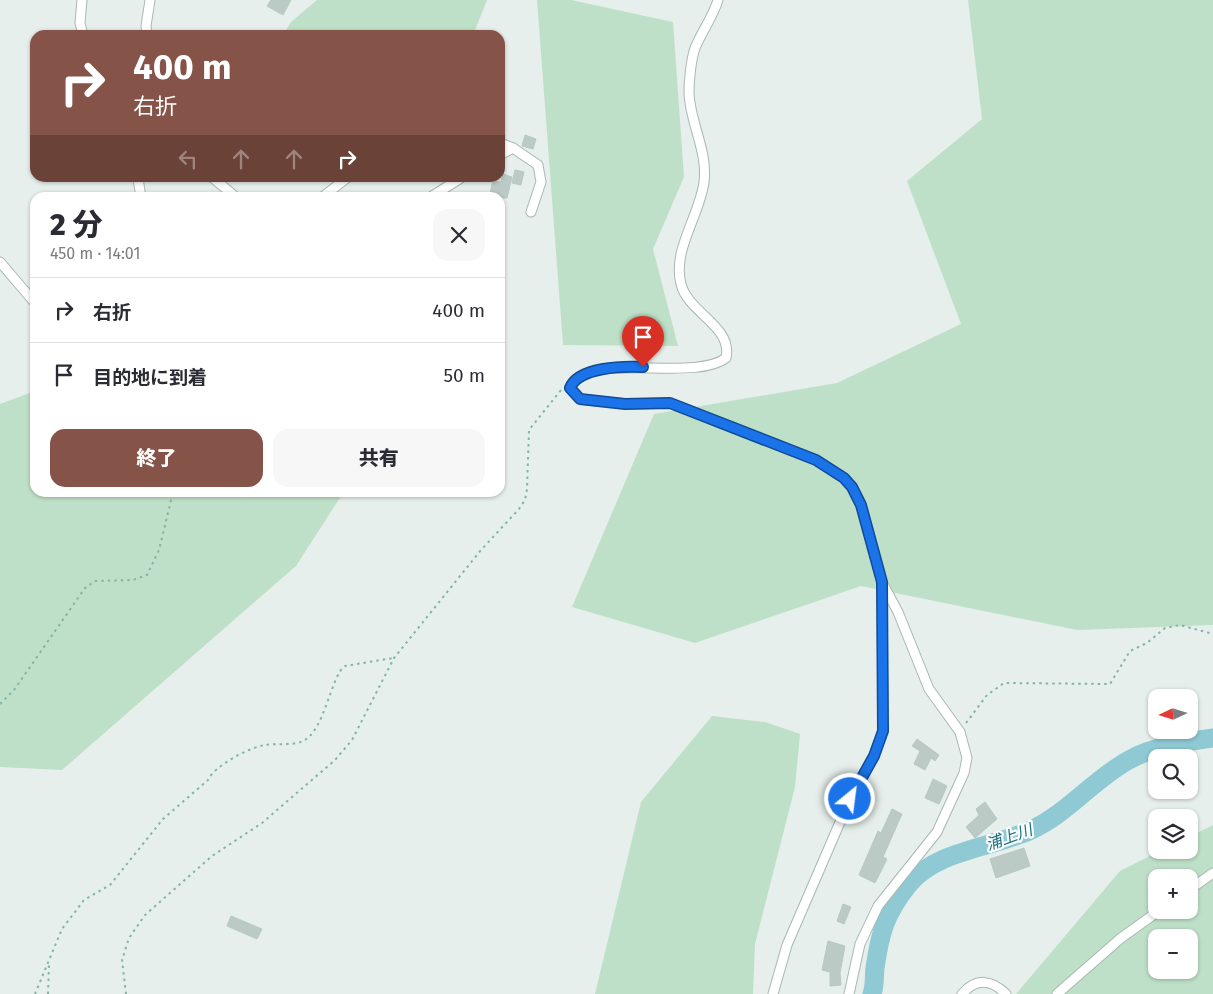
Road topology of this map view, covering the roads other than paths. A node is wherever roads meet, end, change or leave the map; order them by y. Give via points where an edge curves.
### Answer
1 (82, 0) edge
2 (150, 0) edge
3 (718, 0) edge
4 (82, 30) edge
5 (146, 30) edge
6 (505, 145) edge
7 (513, 148) junction
8 (505, 152) edge
9 (218, 182) edge
10 (342, 182) edge
11 (455, 182) edge
12 (230, 192) edge
13 (329, 192) edge
14 (439, 192) edge
15 (531, 212) dead end
16 (0, 262) edge
17 (30, 297) edge
18 (882, 582) junction
19 (1213, 873) edge
20 (1198, 884) edge
21 (1148, 919) edge
22 (773, 994) edge
23 (849, 994) edge
24 (962, 994) edge
25 (1006, 994) edge
26 (1056, 994) edge

1 - 4 street
2 - 5 street
3 - 18 street via 695,49 691,73 689,92 703,153 704,181 680,260 681,284 689,300 724,338 728,349 726,358 717,365 690,369 627,366 600,370 583,374 572,381 570,388 580,399 625,404 670,403 816,460 852,487 861,505
6 - 7 street
7 - 8 street
7 - 15 street via 538,165 541,182
9 - 12 street
10 - 13 street
11 - 14 street
16 - 17 street
18 - 22 street via 883,731 787,944
18 - 23 street via 898,612 929,690 960,732 967,758 964,773 937,832 878,906 860,944
19 - 20 street
21 - 26 street
24 - 25 street via 970,985 982,982 997,986

